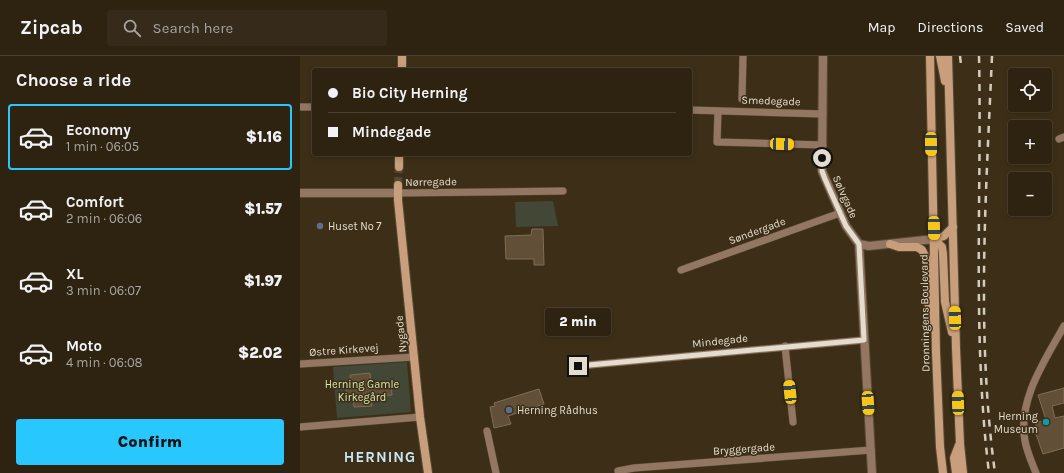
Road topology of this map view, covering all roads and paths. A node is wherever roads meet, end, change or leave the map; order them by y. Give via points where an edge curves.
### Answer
1 (402, 56) edge
2 (743, 56) edge
3 (823, 56) edge
4 (926, 56) edge
5 (930, 56) edge
6 (940, 56) edge
7 (948, 56) edge
8 (930, 66) junction
9 (402, 68) edge
10 (742, 99) dead end
11 (949, 102) junction
12 (300, 107) edge
13 (312, 107) edge
14 (692, 110) edge
15 (718, 111) junction
16 (822, 114) junction
17 (823, 145) junction
18 (399, 156) edge
19 (399, 167) tunnel mouth
20 (398, 189) junction
21 (563, 191) dead end
22 (300, 193) edge
23 (840, 213) junction
24 (953, 227) junction
25 (934, 239) junction
26 (859, 244) junction
27 (890, 244) junction
28 (681, 270) dead end
29 (1064, 326) edge
30 (936, 334) junction
31 (864, 340) junction
32 (785, 346) junction
33 (956, 348) junction
34 (414, 357) junction
35 (300, 364) edge
36 (578, 366) dead end
37 (420, 417) junction
38 (793, 422) dead end
39 (300, 427) edge
40 (487, 431) dead end
41 (960, 444) junction
42 (871, 450) junction
43 (618, 471) dead end
44 (428, 473) edge
45 (496, 473) edge
46 (872, 473) edge
47 (943, 473) edge
48 (956, 473) edge
49 (963, 473) edge
50 (1036, 473) edge

1 - 9 main road
2 - 10 street
3 - 16 street, Sølvgade
4 - 8 main road
5 - 8 main road, Dronningens Boulevard
6 - 11 main road
7 - 11 main road
8 - 25 main road, Dronningens Boulevard
11 - 24 main road
12 - 13 street
14 - 15 street, Smedegade
15 - 16 street, Smedegade
15 - 17 street via 717,142
16 - 17 street, Sølvgade
17 - 23 street, Sølvgade via 822,171
18 - 19 main road
20 - 21 street, Nørregade
20 - 22 street, Nørregade
20 - 34 main road, Nygade
23 - 26 street, Sølvgade
23 - 28 street, Søndergade
24 - 25 main road via 944,236
24 - 33 main road
25 - 27 street
25 - 30 main road, Dronningens Boulevard
25 - 33 main road via 942,246 944,254 945,302
26 - 27 street
26 - 31 street
27 - 30 main road via 917,247 922,250 928,270 929,318
29 - 50 street via 1035,380 1026,406 1025,442
30 - 47 main road, Dronningens Boulevard
31 - 32 street, Mindegade
31 - 42 street
32 - 36 street, Mindegade
32 - 38 street
33 - 41 main road
34 - 35 street, Østre Kirkevej
34 - 37 main road, Nygade
37 - 39 street
37 - 44 main road, Nygade
40 - 45 street
41 - 48 main road via 954,458
41 - 49 main road
42 - 43 street, Bryggergade
42 - 46 street

